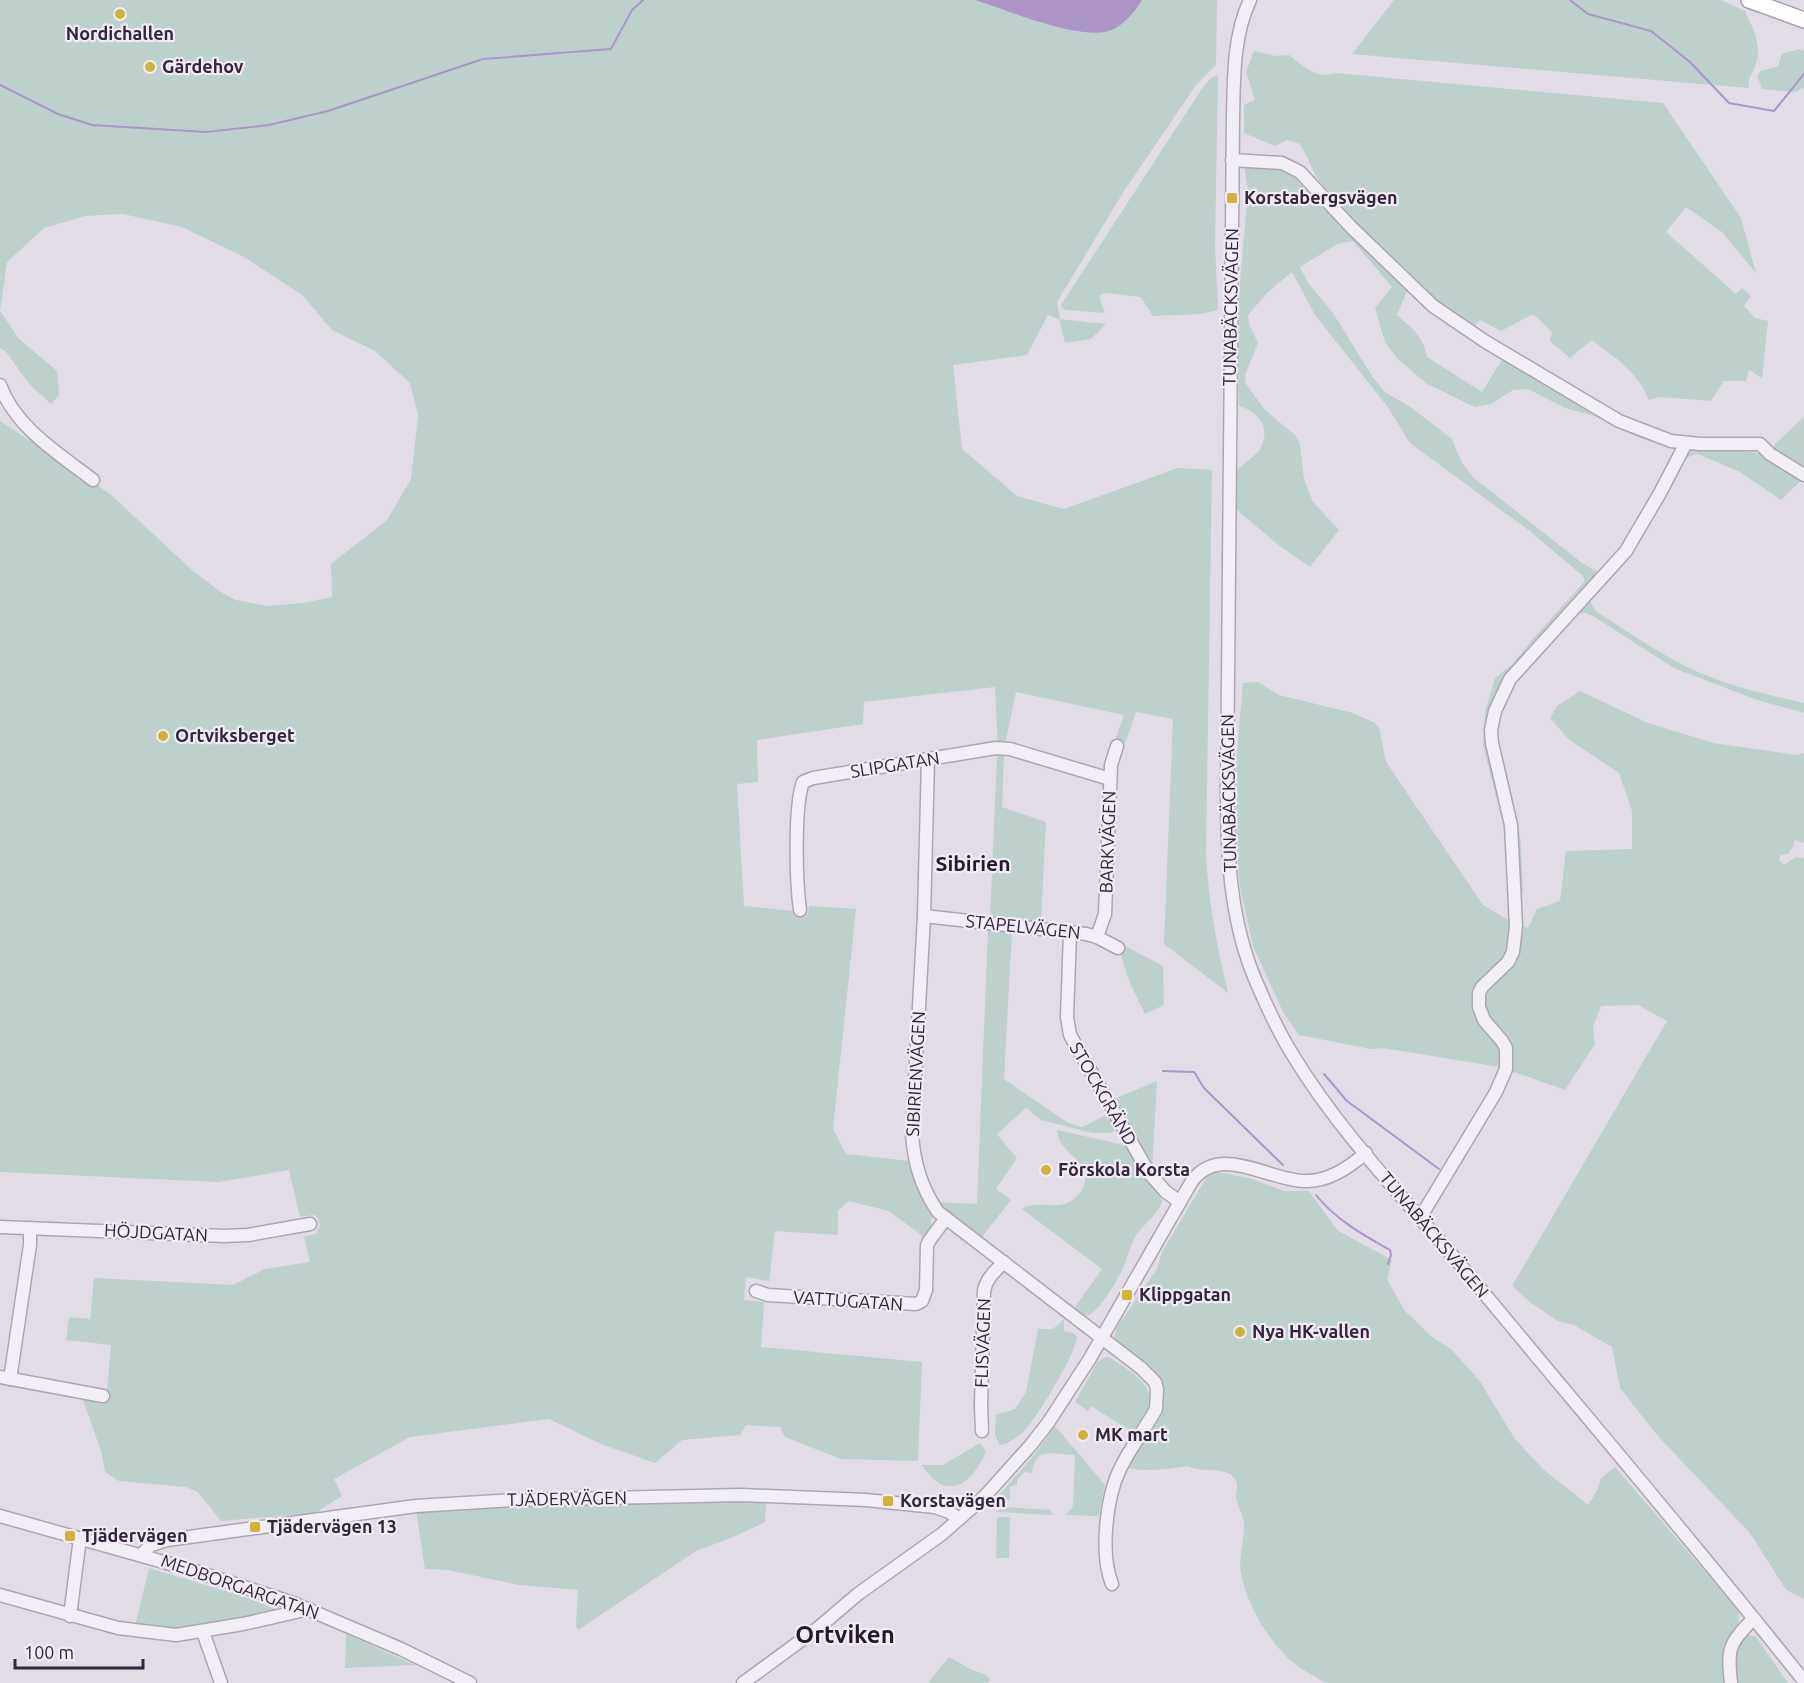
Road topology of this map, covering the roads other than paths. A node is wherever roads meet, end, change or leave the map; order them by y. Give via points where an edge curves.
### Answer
1 (1250, 0) edge
2 (1749, 0) edge
3 (1762, 0) edge
4 (1804, 14) edge
5 (1804, 20) edge
6 (1232, 160) junction
7 (0, 385) edge
8 (1686, 443) junction
9 (1804, 475) edge
10 (93, 480) dead end
11 (1117, 746) dead end
12 (928, 760) junction
13 (1110, 779) junction
14 (800, 909) dead end
15 (924, 916) junction
16 (1070, 933) junction
17 (1097, 937) junction
18 (1118, 948) dead end
19 (1366, 1153) junction
20 (1180, 1202) junction
21 (946, 1218) junction
22 (1420, 1218) junction
23 (310, 1224) dead end
24 (0, 1227) edge
25 (30, 1228) junction
26 (1004, 1262) junction
27 (756, 1291) dead end
28 (1103, 1337) junction
29 (5, 1378) edge
30 (103, 1396) dead end
31 (982, 1431) dead end
32 (0, 1516) edge
33 (959, 1519) junction
34 (80, 1538) junction
35 (141, 1555) junction
36 (1112, 1584) dead end
37 (0, 1595) edge
38 (309, 1609) junction
39 (70, 1616) junction
40 (1753, 1618) junction
41 (203, 1632) junction
42 (1804, 1681) edge
43 (221, 1683) edge
44 (470, 1683) edge
45 (743, 1683) edge
46 (1731, 1683) edge

1 - 6 street, TUNABÄCKSVÄGEN via 1239,33 1235,63
2 - 5 main road
3 - 4 main road
6 - 8 street via 1282,163 1300,171 1406,281 1442,312 1619,421 1658,437
6 - 19 street, TUNABÄCKSVÄGEN via 1227,834 1233,896 1254,976 1277,1028 1317,1091
7 - 10 street via 13,412 33,434
8 - 9 street via 1760,444
8 - 22 street via 1626,551 1510,680 1495,711 1492,743 1511,825 1516,926 1508,962 1482,987 1479,1007 1506,1048 1506,1069
11 - 13 street, BARKVÄGEN
12 - 13 street, SLIPGATAN via 1010,749
12 - 14 street, SLIPGATAN via 803,782 797,892
12 - 15 street, SIBIRIENVÄGEN
13 - 17 street, BARKVÄGEN via 1105,914
15 - 16 street, STAPELVÄGEN
15 - 21 street, SIBIRIENVÄGEN via 913,1153 929,1198
16 - 17 street, STAPELVÄGEN
16 - 20 street, STOCKGRÄND via 1070,1035 1149,1173
17 - 18 street, STAPELVÄGEN
19 - 20 street via 1331,1176 1304,1181 1230,1163 1211,1165 1197,1174
19 - 22 street, TUNABÄCKSVÄGEN
20 - 28 street
21 - 26 street, SIBIRIENVÄGEN
21 - 27 street, VATTUGATAN via 929,1241 926,1290 922,1301 916,1304 768,1296
22 - 40 street, TUNABÄCKSVÄGEN
23 - 25 street, HÖJDGATAN via 240,1235
24 - 25 street, HÖJDGATAN
25 - 29 street
26 - 28 street, SIBIRIENVÄGEN
26 - 31 street, FLISVÄGEN via 990,1276 984,1291
28 - 33 street via 1030,1446
28 - 36 street via 1155,1382 1158,1399 1156,1409 1119,1471 1110,1498 1106,1545 1107,1572
29 - 30 street
32 - 34 street, MEDBORGARGATAN
33 - 35 street, TJÄDERVÄGEN via 935,1507 866,1500 729,1496 476,1501 167,1540 151,1545
33 - 45 street
34 - 35 street, MEDBORGARGATAN
34 - 39 street
35 - 38 street, MEDBORGARGATAN
37 - 39 street
38 - 41 street
38 - 44 street, MEDBORGARGATAN
39 - 41 street via 118,1628 176,1635
40 - 42 street, TUNABÄCKSVÄGEN
40 - 46 street via 1731,1645
41 - 43 street

